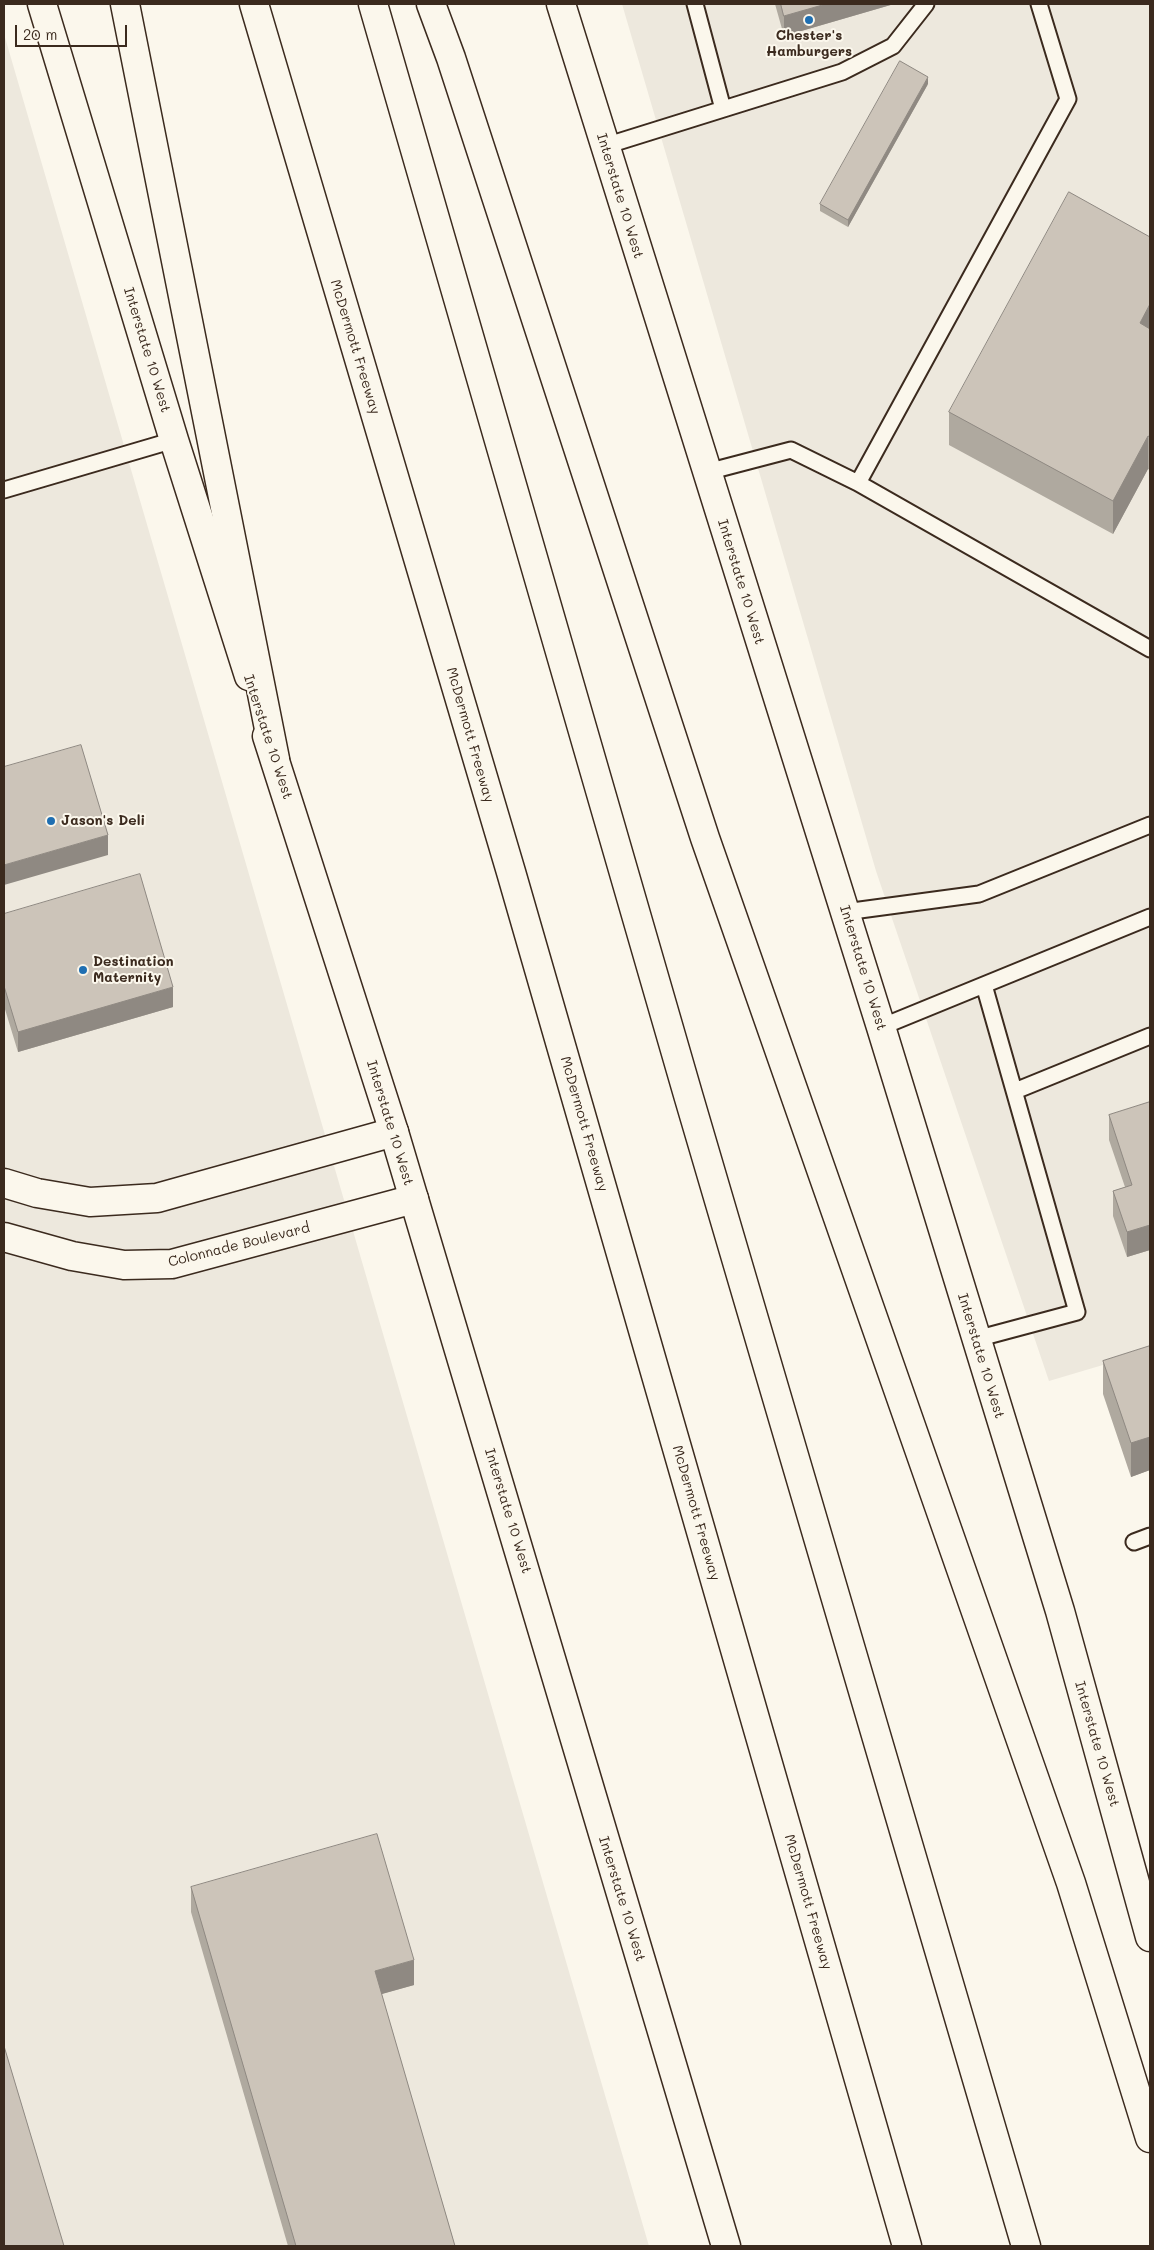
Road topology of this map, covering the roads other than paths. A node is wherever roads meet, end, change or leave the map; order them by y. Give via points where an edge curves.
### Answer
1 (42, 4) edge
2 (125, 4) edge
3 (254, 4) edge
4 (373, 4) edge
5 (431, 4) edge
6 (561, 4) edge
7 (695, 4) edge
8 (926, 4) edge
9 (1039, 4) edge
10 (723, 109) junction
11 (605, 146) junction
12 (174, 440) junction
13 (707, 472) junction
14 (858, 483) junction
15 (4, 490) edge
16 (1150, 649) edge
17 (275, 759) junction
18 (1150, 824) edge
19 (845, 912) junction
20 (1150, 917) edge
21 (984, 985) junction
22 (881, 1027) junction
23 (1150, 1036) edge
24 (1014, 1091) junction
25 (394, 1132) junction
26 (4, 1183) edge
27 (414, 1199) junction
28 (4, 1237) edge
29 (976, 1339) junction
30 (1150, 1536) edge
31 (1134, 1542) dead end
32 (1150, 1937) edge
33 (1150, 2138) edge
34 (726, 2246) edge
35 (906, 2246) edge
36 (1026, 2246) edge

1 - 12 main road, Interstate 10 West
2 - 17 main road
3 - 35 main road, McDermott Freeway via 508,862
4 - 36 main road via 689,1098
5 - 33 main road via 705,838 1071,1883
6 - 11 main road, Interstate 10 West
7 - 10 lane
8 - 10 lane via 893,46 842,72
9 - 14 lane via 1068,99
10 - 11 lane
11 - 13 main road, Interstate 10 West
12 - 15 lane
12 - 17 main road, Interstate 10 West
13 - 14 lane via 791,450
13 - 19 main road, Interstate 10 West
14 - 16 lane
17 - 25 main road, Interstate 10 West
18 - 19 lane via 979,894
19 - 22 main road, Interstate 10 West
20 - 21 lane
21 - 22 lane
21 - 24 lane
22 - 29 main road, Interstate 10 West
23 - 24 lane
24 - 29 lane via 1077,1312
25 - 26 main road via 157,1198 90,1202 37,1193
25 - 27 main road, Interstate 10 West
27 - 28 main road, Colonnade Boulevard via 172,1264 124,1265 72,1256
27 - 34 main road, Interstate 10 West
29 - 32 main road, Interstate 10 West via 1060,1611
30 - 31 lane

